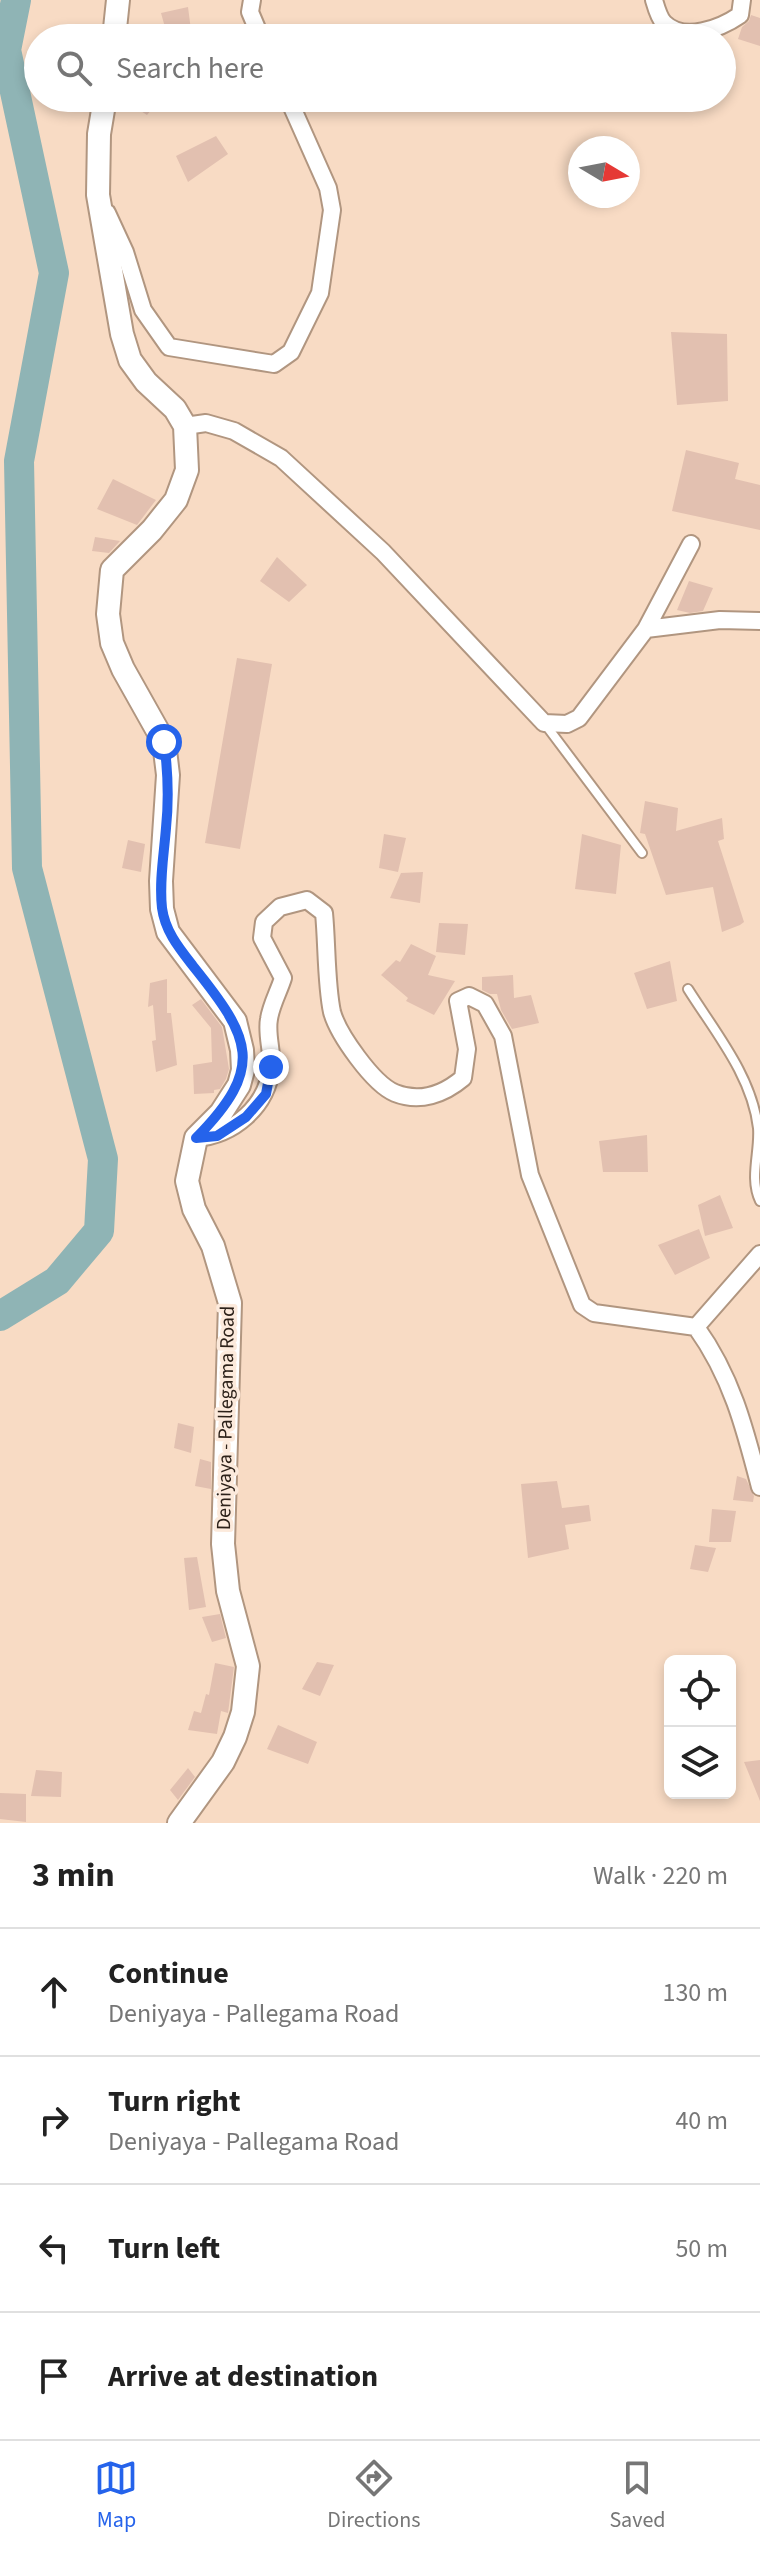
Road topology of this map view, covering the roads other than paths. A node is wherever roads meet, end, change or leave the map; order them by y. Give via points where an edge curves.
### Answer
1 (118, 0) edge
2 (252, 0) edge
3 (654, 0) edge
4 (742, 0) edge
5 (115, 24) edge
6 (255, 24) edge
7 (664, 24) edge
8 (727, 24) edge
9 (103, 112) edge
10 (294, 112) edge
11 (98, 195) junction
12 (185, 426) junction
13 (691, 544) dead end
14 (760, 621) edge
15 (646, 629) junction
16 (544, 723) junction
17 (642, 853) dead end
18 (688, 989) dead end
19 (196, 1138) junction
20 (760, 1201) edge
21 (760, 1254) edge
22 (696, 1327) junction
23 (760, 1487) edge
24 (179, 1823) edge

1 - 5 main road
2 - 6 street
3 - 7 street
4 - 8 street via 740,15
9 - 11 main road
10 - 11 street via 328,188 332,210 320,293 291,352 274,364 169,347 143,310 125,252
11 - 12 main road via 130,360
12 - 16 street via 206,423 234,431 281,458 383,552
12 - 19 main road via 187,470 176,500 112,570 108,614 123,669 164,742 168,775 161,881 168,932 235,1021 242,1050 239,1085
13 - 15 street
14 - 15 street
15 - 16 street via 579,718 567,724
16 - 17 lane
18 - 20 lane via 748,1084 758,1128 755,1190
19 - 22 street via 217,1136 246,1117 266,1094 271,1067 268,1020 283,978 262,938 264,922 280,907 307,900 324,913 333,1013 355,1057 394,1093 423,1098 447,1092 463,1078 467,1049 458,1001 469,996 485,1004 503,1036 530,1175 582,1305 594,1313
19 - 24 main road, Deniyaya - Pallegama Road via 187,1181 230,1303 223,1544 228,1591 248,1666 235,1737
21 - 22 street
22 - 23 street via 713,1350 739,1407

